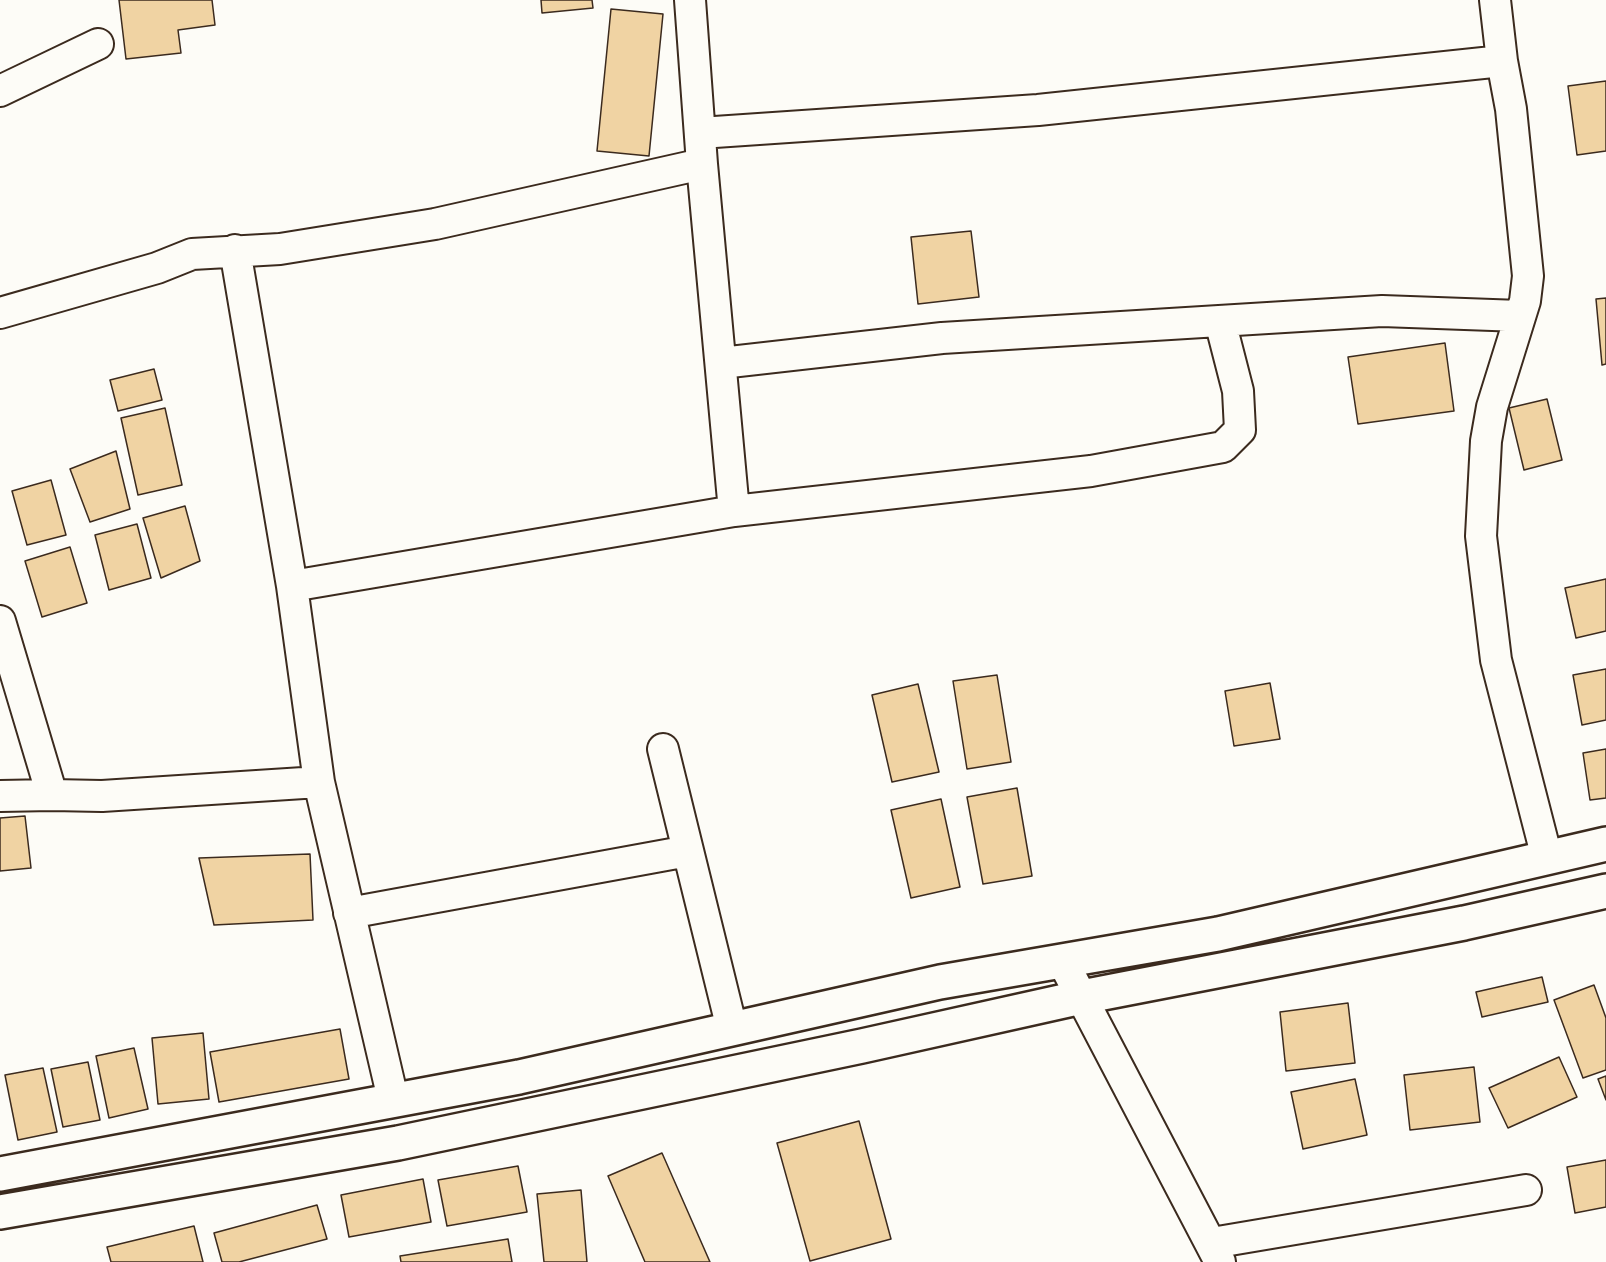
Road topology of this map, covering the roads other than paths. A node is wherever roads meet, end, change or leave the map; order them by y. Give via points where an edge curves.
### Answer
1 (690, 0) edge
2 (1495, 0) edge
3 (98, 44) dead end
4 (1502, 61) junction
5 (0, 91) edge
6 (700, 133) junction
7 (702, 164) junction
8 (235, 250) junction
9 (0, 313) edge
10 (1520, 316) junction
11 (1220, 321) junction
12 (721, 363) junction
13 (734, 511) junction
14 (292, 586) junction
15 (0, 621) edge
16 (663, 749) dead end
17 (319, 782) junction
18 (52, 795) junction
19 (0, 796) edge
20 (1606, 844) edge
21 (688, 851) junction
22 (1547, 858) junction
23 (1606, 891) edge
24 (349, 913) junction
25 (1062, 960) junction
26 (1082, 997) junction
27 (732, 1029) junction
28 (393, 1099) junction
29 (0, 1174) edge
30 (1526, 1190) dead end
31 (0, 1212) edge
32 (1216, 1253) edge

1 - 6 street
2 - 4 street
3 - 5 street
4 - 6 street via 1038,110
4 - 10 street via 1511,109 1528,276
6 - 7 street
7 - 8 street via 435,224 280,249
7 - 12 street
8 - 9 street via 192,254 157,268
8 - 14 street
10 - 11 street via 1382,311
10 - 22 street via 1492,407 1486,441 1481,536 1496,660
11 - 12 street via 942,338
11 - 13 street via 1238,391 1240,430 1223,447 1091,471
12 - 13 street
13 - 14 street
14 - 17 street
15 - 18 street
16 - 21 street
17 - 18 street via 102,796
17 - 24 street
18 - 19 street
20 - 22 street
21 - 24 street
21 - 27 street
22 - 25 street via 1218,934
23 - 26 street via 1464,923
24 - 28 street
25 - 26 street
25 - 27 street via 940,982
26 - 31 street via 398,1143
26 - 32 street
27 - 28 street via 519,1077
28 - 29 street
30 - 32 street

